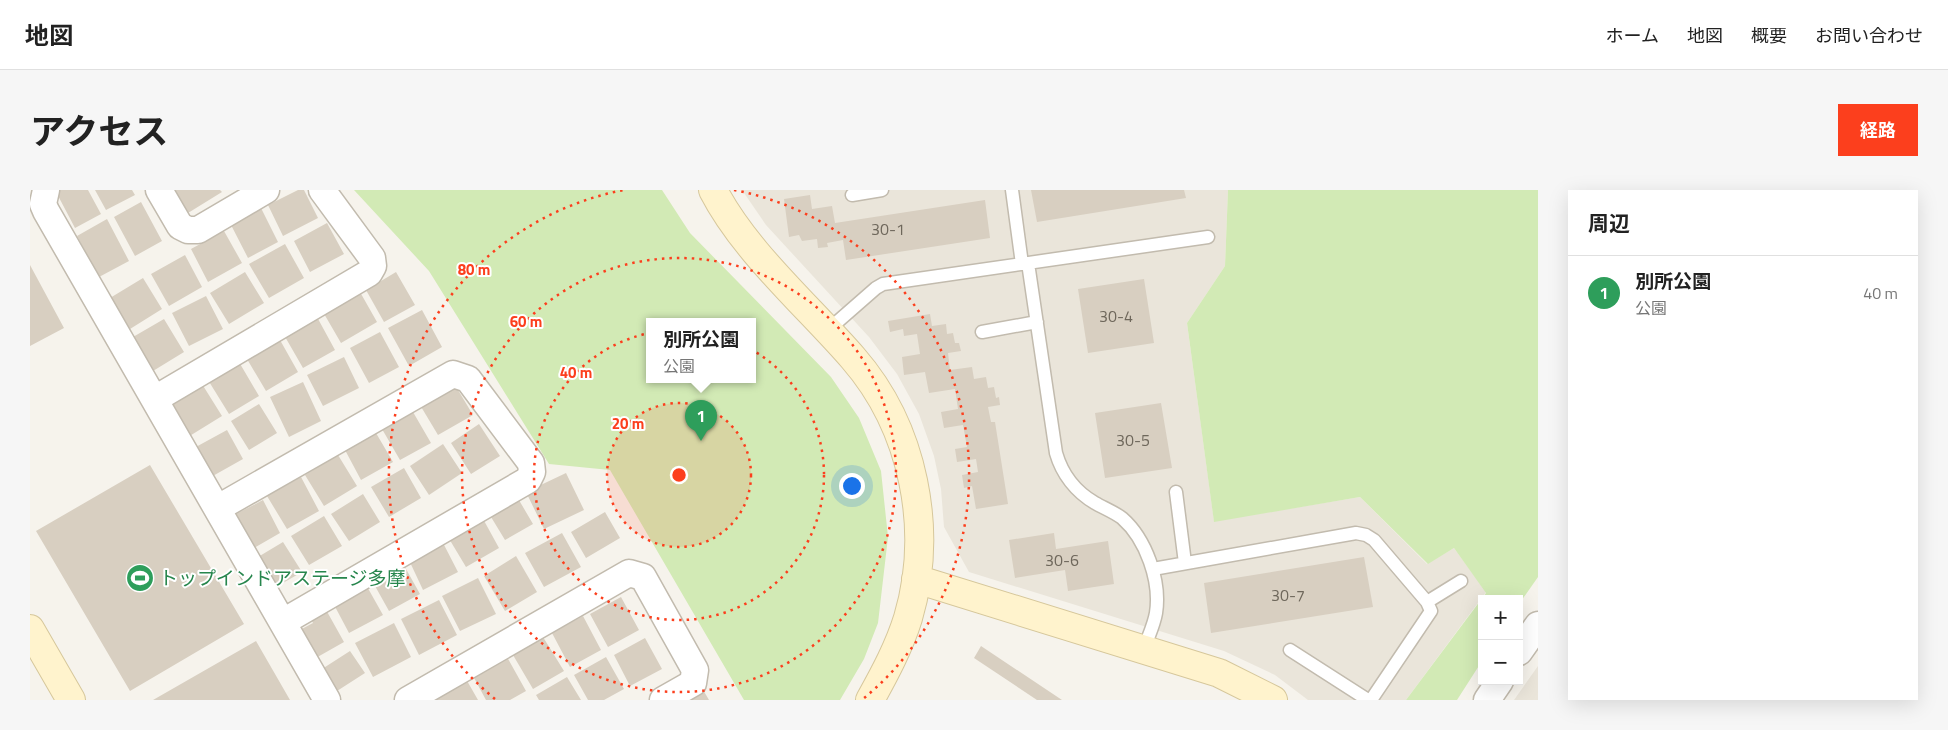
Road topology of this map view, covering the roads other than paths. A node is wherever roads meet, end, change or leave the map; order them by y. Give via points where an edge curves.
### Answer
1 (46, 190) edge
2 (159, 190) edge
3 (266, 190) edge
4 (322, 190) edge
5 (713, 190) edge
6 (882, 190) edge
7 (1012, 190) edge
8 (852, 195) dead end
9 (1208, 237) dead end
10 (1025, 263) junction
11 (1038, 322) junction
12 (828, 330) junction
13 (982, 332) dead end
14 (155, 399) junction
15 (1176, 492) dead end
16 (218, 508) junction
17 (1186, 563) junction
18 (1153, 569) junction
19 (916, 579) junction
20 (1461, 581) dead end
21 (1427, 602) junction
22 (283, 622) junction
23 (30, 629) edge
24 (1144, 649) junction
25 (1290, 650) dead end
26 (1497, 685) edge
27 (71, 700) edge
28 (327, 700) edge
29 (408, 700) edge
30 (663, 700) edge
31 (870, 700) edge
32 (1272, 700) edge
33 (1370, 700) edge
34 (1487, 700) edge

1 - 14 street via 43,204 46,211
2 - 3 street via 180,226 198,230
4 - 14 street via 372,258 373,266 369,273
5 - 12 street via 738,231
6 - 8 lane
7 - 10 lane
9 - 10 lane
10 - 11 lane
10 - 12 lane via 883,284
11 - 13 lane
11 - 18 lane via 1056,453 1061,468 1085,496 1130,526 1142,543
12 - 19 street via 855,360 882,400 908,459 920,531
14 - 16 street
15 - 17 lane
16 - 22 street
16 - 22 street via 453,374 468,378 531,463 532,472 528,480
17 - 18 lane
17 - 21 lane via 1356,534 1366,535 1374,540
18 - 24 lane via 1157,610
19 - 24 street
19 - 31 street via 901,637
20 - 21 lane
21 - 33 lane via 1431,611
22 - 28 street
23 - 27 street
24 - 32 street via 1219,673
25 - 33 lane
26 - 34 street
29 - 30 street via 629,573 643,577 695,670 694,683

